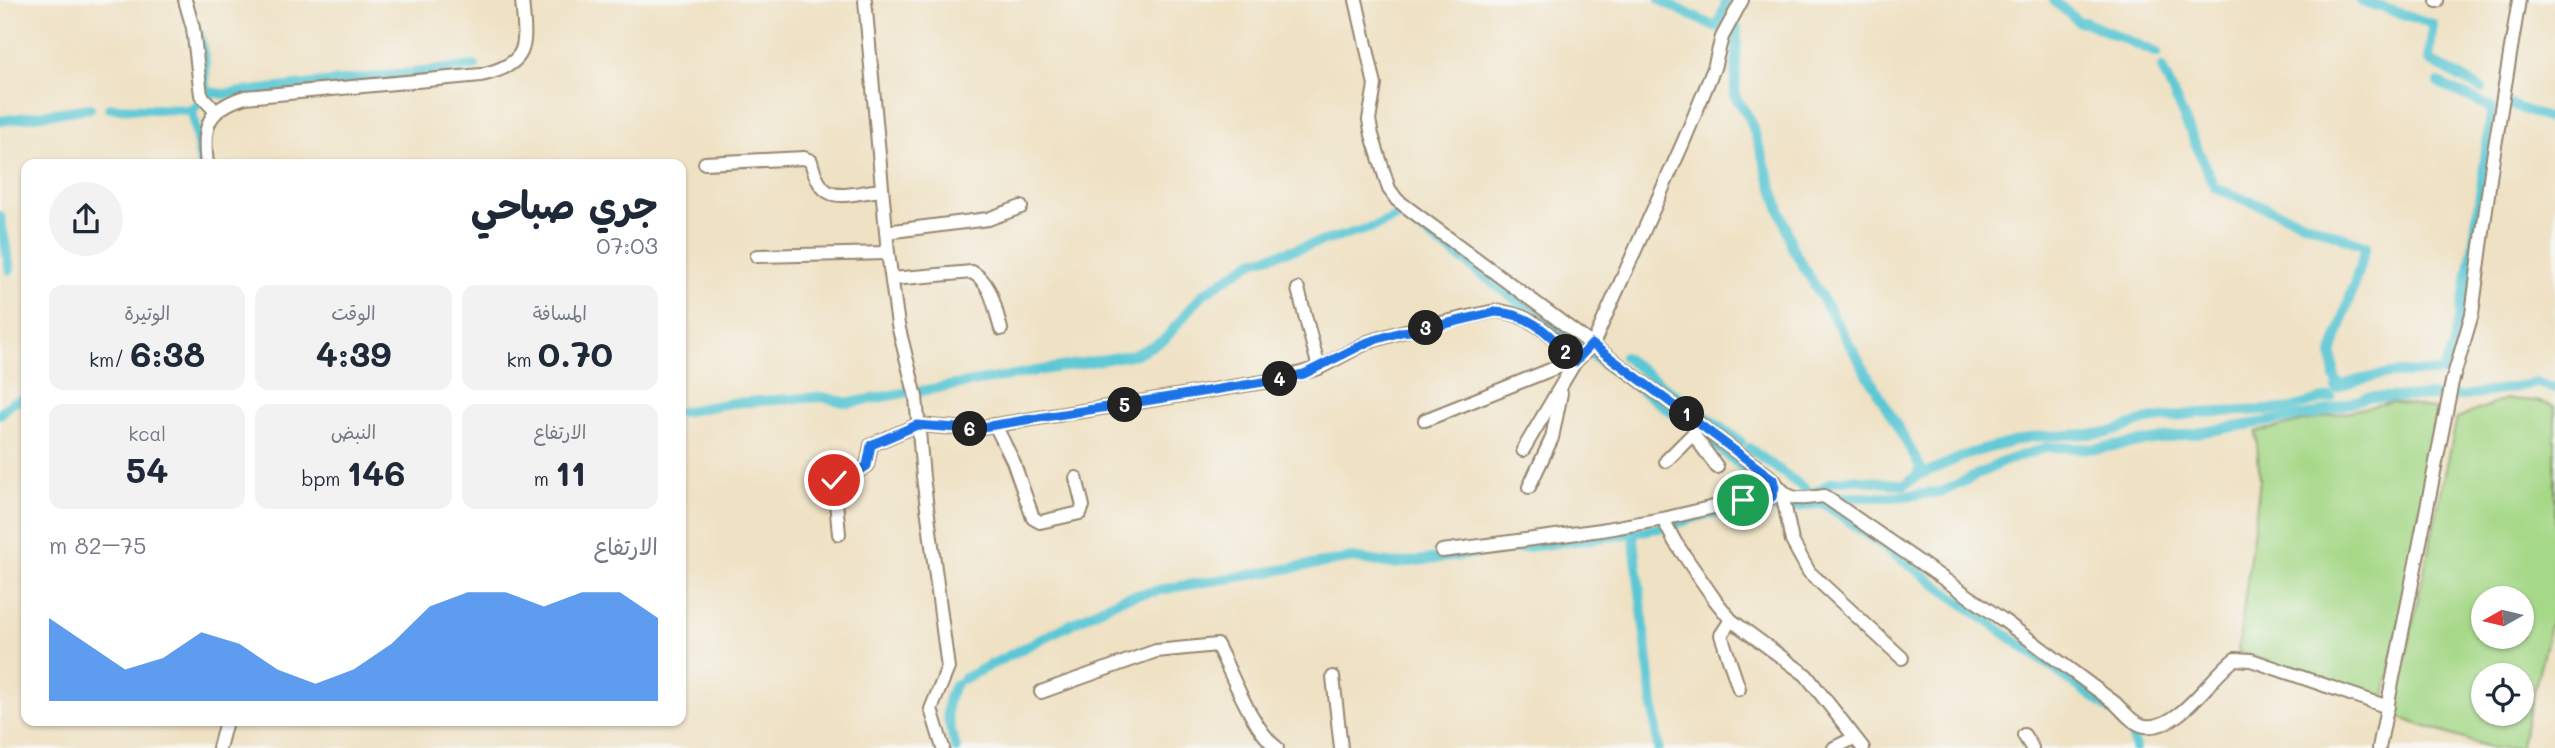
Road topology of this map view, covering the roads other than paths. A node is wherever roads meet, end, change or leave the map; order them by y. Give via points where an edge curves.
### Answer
1 (185, 0) edge
2 (522, 0) edge
3 (865, 0) edge
4 (1356, 0) edge
5 (1742, 0) edge
6 (2519, 0) edge
7 (216, 112) junction
8 (206, 159) edge
9 (705, 163) dead end
10 (883, 190) junction
11 (1021, 207) dead end
12 (886, 232) junction
13 (888, 253) junction
14 (757, 256) dead end
15 (892, 279) junction
16 (1298, 289) dead end
17 (1001, 329) dead end
18 (1592, 344) junction
19 (1575, 362) junction
20 (1319, 368) junction
21 (1564, 382) junction
22 (1425, 420) dead end
23 (917, 425) junction
24 (995, 425) junction
25 (1695, 428) junction
26 (1523, 450) dead end
27 (1666, 461) dead end
28 (1717, 467) dead end
29 (1076, 478) dead end
30 (1773, 479) junction
31 (1529, 487) dead end
32 (1782, 493) junction
33 (1663, 519) junction
34 (839, 534) dead end
35 (1442, 551) dead end
36 (1731, 620) junction
37 (1902, 658) dead end
38 (1333, 677) dead end
39 (1739, 689) dead end
40 (1041, 692) dead end
41 (2388, 707) junction
42 (225, 726) edge
43 (2024, 735) dead end
44 (1858, 743) edge
45 (219, 748) edge
46 (943, 748) edge
47 (1277, 748) edge
48 (1341, 748) edge
49 (1834, 748) edge
50 (2032, 748) edge
51 (2379, 748) edge

1 - 7 street via 201,95
2 - 7 street via 523,48 517,61 502,70 245,97
3 - 10 street
4 - 18 street via 1375,85 1369,120 1389,188 1411,211
5 - 18 street via 1722,37 1683,142
6 - 41 street via 2472,314 2452,382
7 - 8 street via 207,125
9 - 10 street via 804,158 811,161 824,191
10 - 12 street
11 - 12 street via 988,219
12 - 13 street
13 - 14 street
13 - 15 street
15 - 17 street via 972,272 984,278
15 - 23 street via 916,397
16 - 20 street
18 - 19 street
18 - 25 street
19 - 20 street via 1529,319 1495,312 1379,338
19 - 21 street
19 - 22 street
20 - 24 street via 1276,380
21 - 26 street
21 - 31 street via 1552,438
23 - 24 street via 960,429
23 - 34 street via 871,445 867,466 834,480
23 - 46 street via 948,668 931,709
24 - 29 street via 1033,518 1040,522 1080,513 1083,506
25 - 27 street
25 - 28 street
25 - 30 street
30 - 32 street
30 - 33 street via 1772,497
32 - 37 street via 1792,541 1809,572
32 - 41 street via 1795,499 1824,496 2145,726 2174,717 2235,659 2251,660
33 - 35 street
33 - 36 street
36 - 39 street via 1721,635
36 - 44 street via 1806,675
38 - 48 street
40 - 47 street via 1156,651 1217,645 1249,709
41 - 51 street
42 - 45 street
43 - 50 street
44 - 49 street

